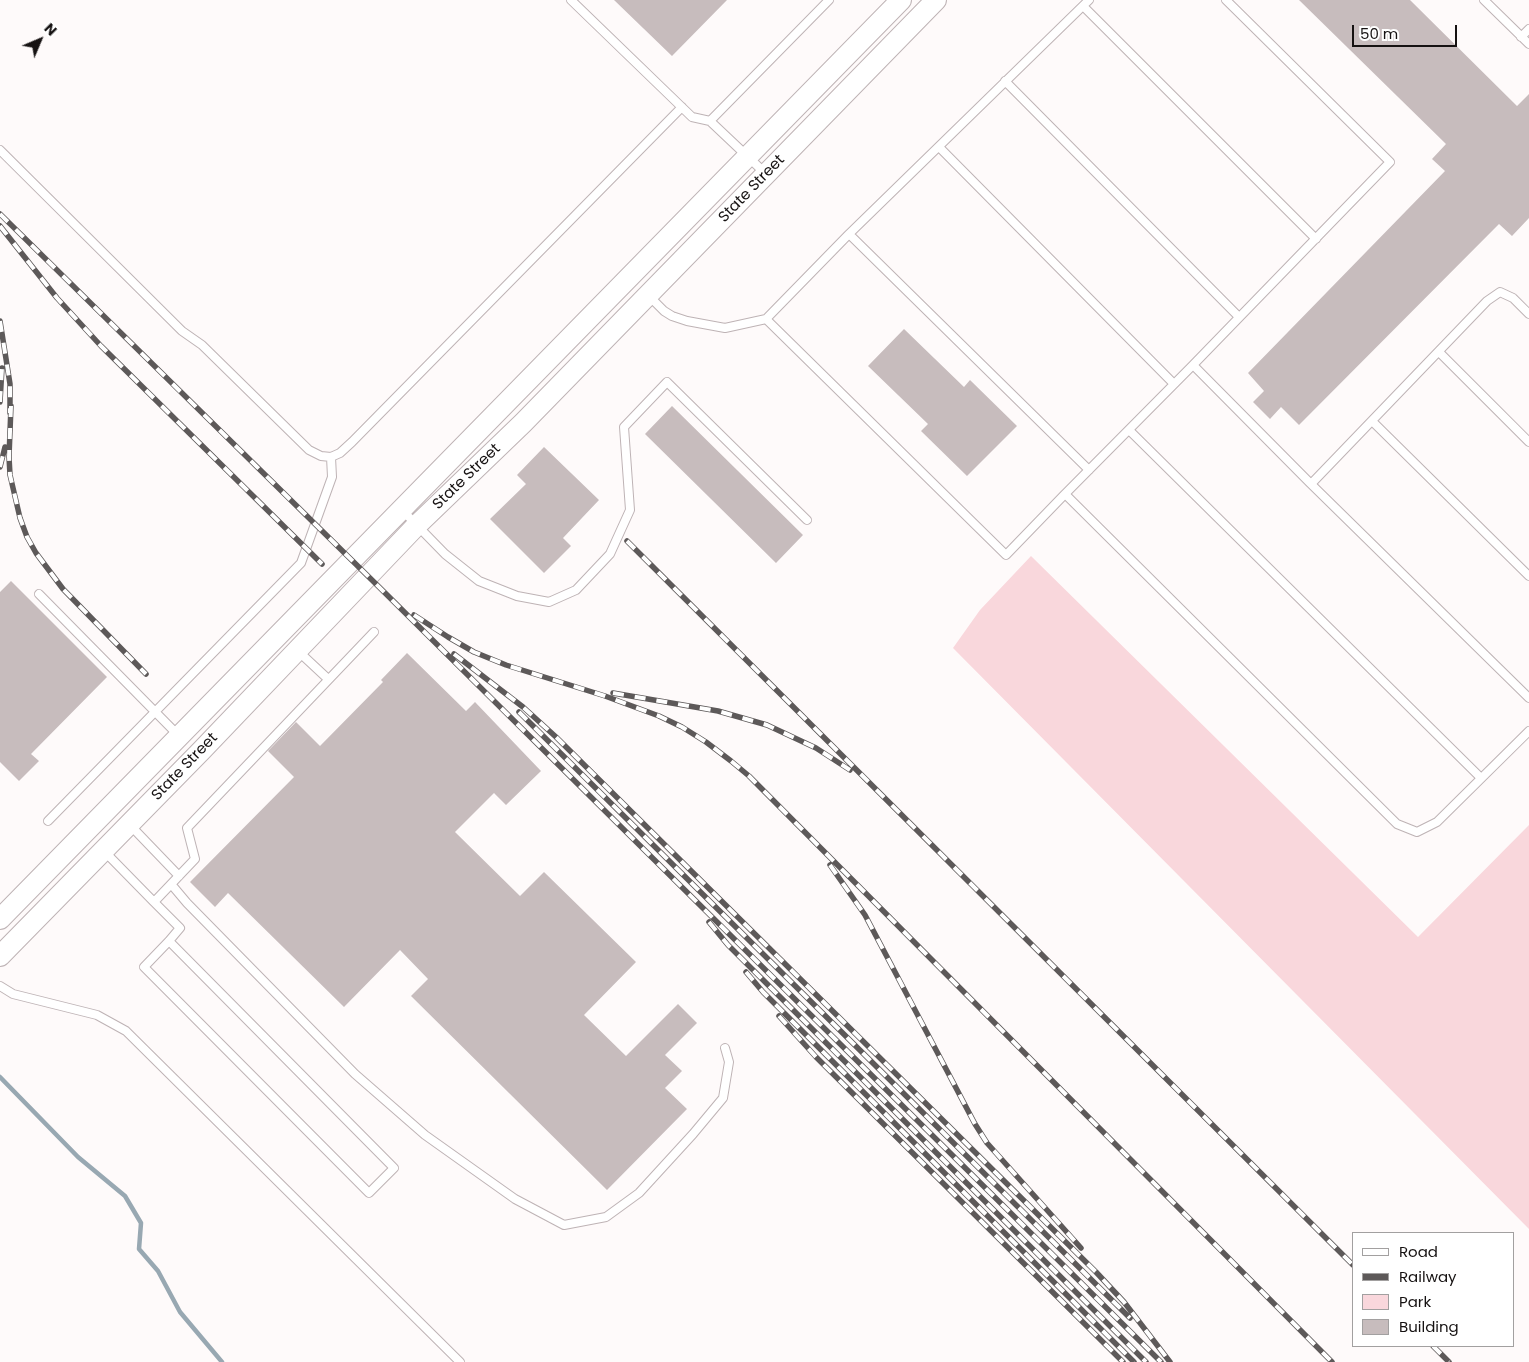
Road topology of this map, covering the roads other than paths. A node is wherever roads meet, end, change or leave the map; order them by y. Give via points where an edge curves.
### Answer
1 (572, 0) edge
2 (829, 0) edge
3 (901, 0) edge
4 (936, 0) edge
5 (1226, 0) edge
6 (1484, 0) edge
7 (1086, 3) edge
8 (1529, 29) edge
9 (1521, 37) junction
10 (1529, 44) edge
11 (1005, 81) junction
12 (682, 107) junction
13 (710, 121) junction
14 (939, 147) junction
15 (0, 150) edge
16 (748, 157) junction
17 (766, 174) junction
18 (849, 234) junction
19 (1316, 239) junction
20 (648, 295) junction
21 (1529, 314) edge
22 (1239, 317) junction
23 (766, 319) junction
24 (1438, 352) junction
25 (1193, 365) junction
26 (1174, 384) junction
27 (1372, 422) junction
28 (1128, 430) junction
29 (1529, 442) edge
30 (331, 457) junction
31 (1089, 470) junction
32 (1311, 484) junction
33 (1065, 494) junction
34 (402, 510) junction
35 (807, 520) dead end
36 (417, 525) junction
37 (1529, 576) edge
38 (40, 594) dead end
39 (374, 632) dead end
40 (297, 650) junction
41 (328, 679) junction
42 (1529, 698) edge
43 (154, 712) junction
44 (1529, 731) edge
45 (180, 736) junction
46 (1481, 778) junction
47 (48, 821) dead end
48 (129, 824) junction
49 (103, 850) junction
50 (179, 876) junction
51 (171, 884) junction
52 (154, 902) junction
53 (0, 919) edge
54 (169, 941) junction
55 (0, 956) edge
56 (0, 986) edge
57 (725, 1048) dead end
58 (460, 1362) edge

1 - 12 lane
2 - 13 lane
3 - 16 street, State Street
4 - 17 street, State Street
5 - 19 lane via 1390,162
6 - 9 lane
7 - 11 lane
7 - 19 lane
8 - 9 lane
9 - 10 lane
11 - 14 lane
11 - 22 lane
12 - 13 lane via 692,117
12 - 30 lane via 352,442
13 - 16 lane
14 - 18 lane
14 - 26 lane
15 - 30 lane via 182,331 202,345 309,450
16 - 17 lane
16 - 34 street, State Street
17 - 20 street, State Street
18 - 23 lane
18 - 31 lane
19 - 22 lane
20 - 23 lane via 664,311 687,321 725,328
20 - 36 street, State Street via 523,423
21 - 24 lane via 1513,298 1500,292 1487,301
22 - 25 lane
23 - 33 lane via 1006,555
24 - 27 lane
24 - 29 lane
25 - 26 lane
25 - 32 lane
26 - 28 lane
27 - 32 lane
27 - 37 lane
28 - 31 lane
28 - 46 lane
30 - 43 lane via 332,477 301,563
31 - 33 lane
32 - 42 lane
33 - 46 lane via 1397,824 1417,832 1437,822
34 - 36 lane
34 - 45 street, State Street
35 - 36 lane via 667,382 624,427 630,510 610,554 576,590 549,602 517,596 479,581 445,554
36 - 40 street, State Street
38 - 43 lane
39 - 41 lane
40 - 41 lane
40 - 48 street, State Street
41 - 50 lane via 187,828 195,859
43 - 45 lane
43 - 47 lane
44 - 46 lane
45 - 53 street, State Street
48 - 49 street, State Street
48 - 50 lane
49 - 52 lane
49 - 55 street, State Street
50 - 51 lane
51 - 52 lane
51 - 57 lane via 355,1074 425,1135 515,1198 564,1225 606,1217 639,1192 723,1098 729,1062
52 - 54 lane via 180,928
54 - 54 lane via 144,967 369,1193 394,1168
56 - 58 lane via 13,994 97,1015 126,1031

